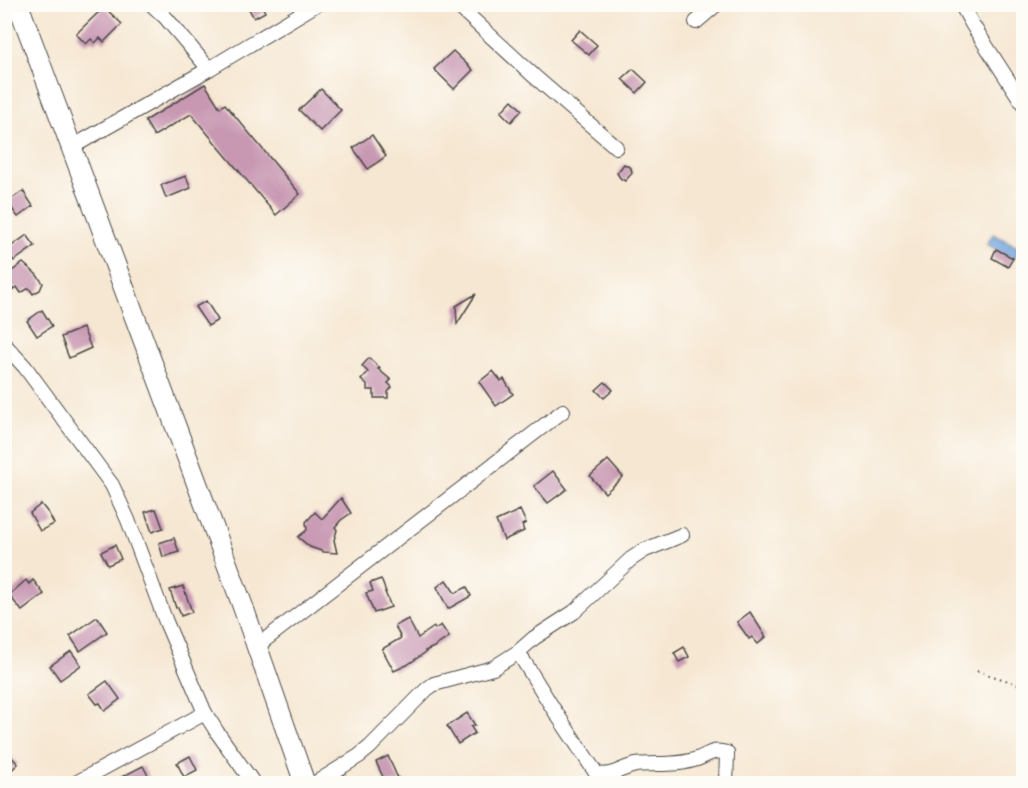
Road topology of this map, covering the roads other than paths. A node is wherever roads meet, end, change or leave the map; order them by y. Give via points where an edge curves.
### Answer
1 (18, 4) edge
2 (152, 4) edge
3 (317, 4) edge
4 (456, 4) edge
5 (717, 4) edge
6 (961, 4) edge
7 (696, 22) dead end
8 (209, 69) junction
9 (1023, 105) edge
10 (72, 147) junction
11 (616, 147) dead end
12 (4, 344) edge
13 (563, 411) dead end
14 (682, 535) dead end
15 (257, 646) junction
16 (518, 652) junction
17 (205, 713) junction
18 (74, 783) edge
19 (254, 783) edge
20 (305, 783) edge
21 (314, 783) edge
22 (726, 783) edge

1 - 10 main road
2 - 8 street
3 - 8 street
4 - 11 street
5 - 7 street
6 - 9 street
8 - 10 street
10 - 15 main road
12 - 17 street via 112,485
13 - 15 street
14 - 16 street via 631,559 574,612
15 - 20 main road
16 - 21 street via 493,668 434,684 370,747
16 - 22 street via 596,773 607,775 635,765 689,761 718,751 727,753
17 - 18 street
17 - 19 street

